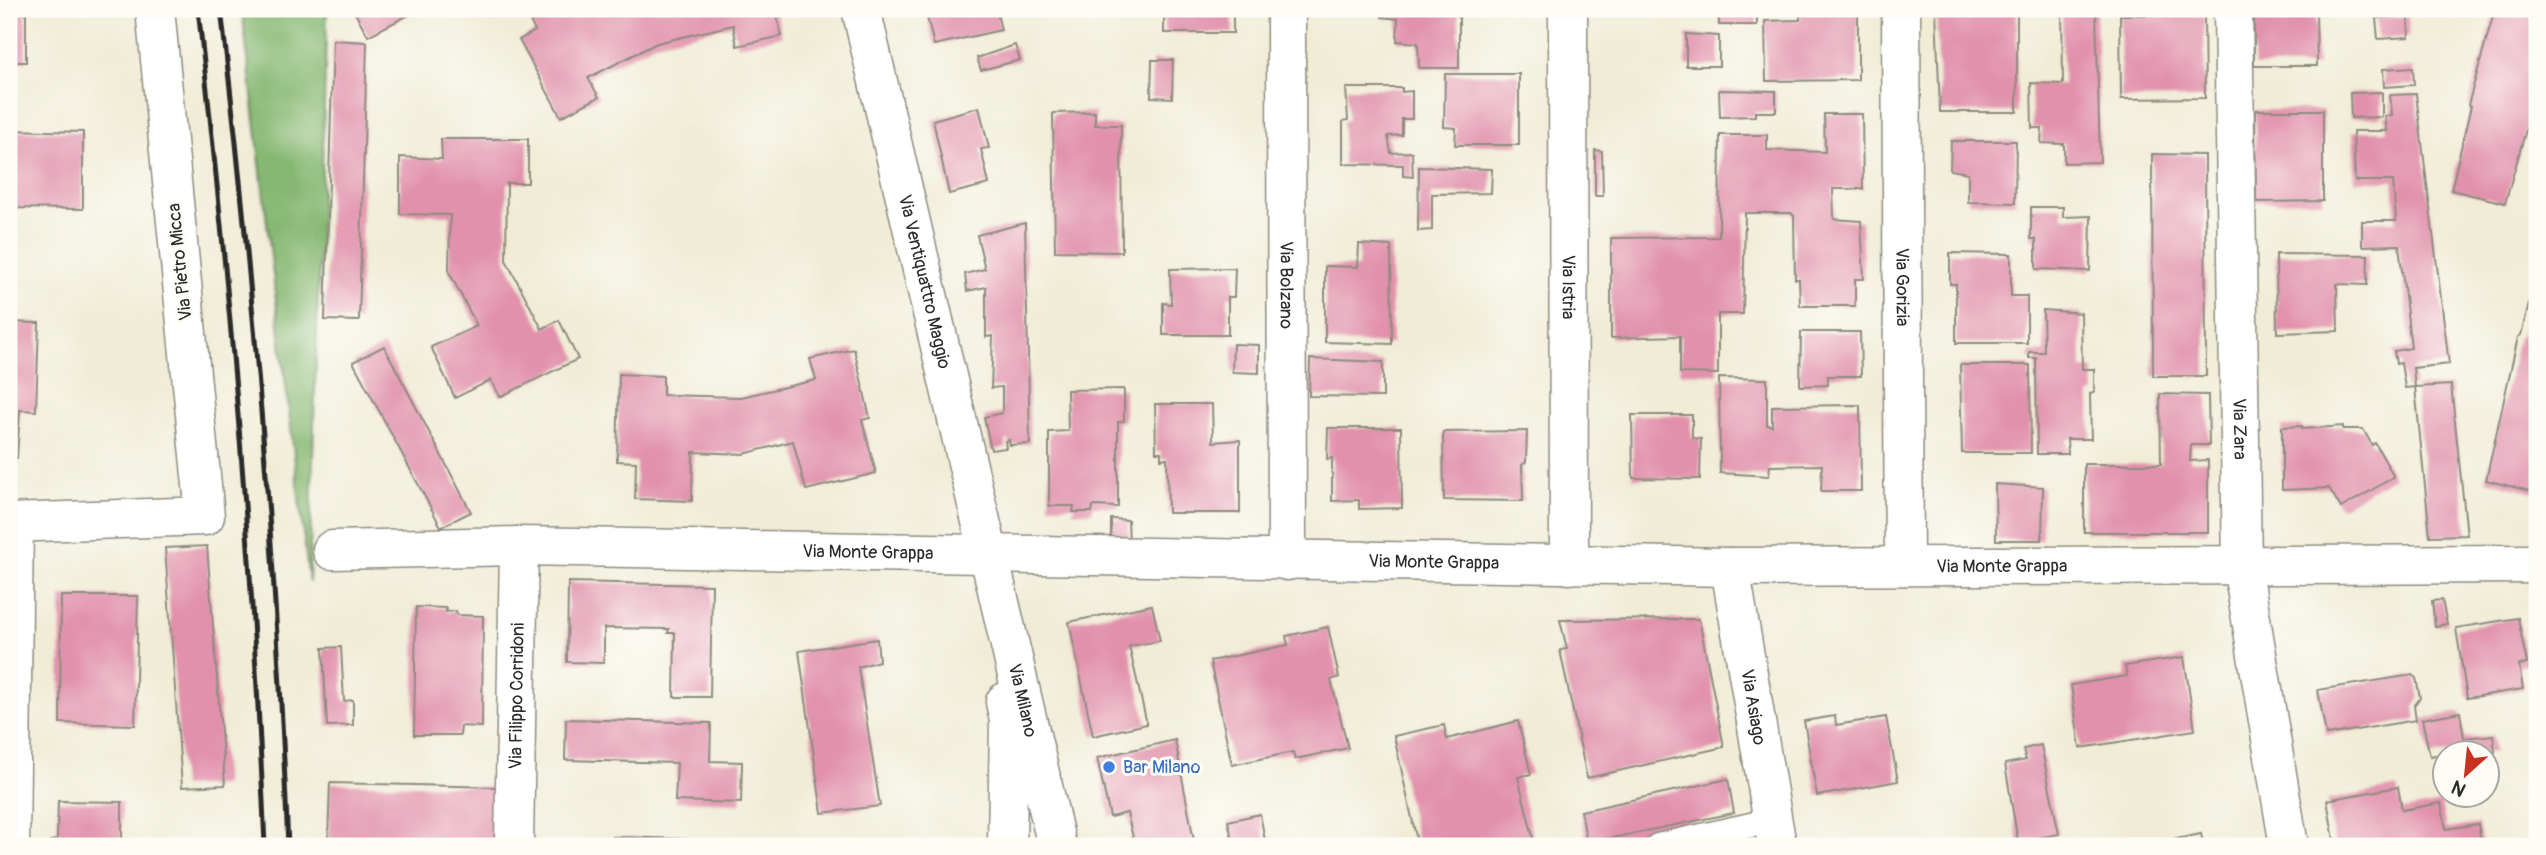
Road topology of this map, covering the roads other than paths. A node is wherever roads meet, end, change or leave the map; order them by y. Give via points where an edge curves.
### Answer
1 (155, 9) edge
2 (860, 9) edge
3 (1286, 9) edge
4 (1568, 9) edge
5 (1901, 9) edge
6 (2233, 9) edge
7 (11, 523) edge
8 (519, 546) junction
9 (332, 550) dead end
10 (987, 556) junction
11 (1287, 561) junction
12 (2537, 564) edge
13 (1569, 565) junction
14 (2242, 565) junction
15 (1904, 566) junction
16 (1730, 567) junction
17 (1775, 833) edge
18 (10, 846) edge
19 (514, 846) edge
20 (1007, 846) edge
21 (1057, 846) edge
22 (1658, 846) edge
23 (2289, 846) edge

1 - 7 street, Via Pietro Micca via 205,516
2 - 10 street, Via Ventiquattro Maggio
3 - 11 street, Via Bolzano
4 - 13 street, Via Istria
5 - 15 street, Via Gorizia
6 - 14 street, Via Zara
7 - 18 street
8 - 9 street, Via Monte Grappa
8 - 10 street, Via Monte Grappa
8 - 19 street, Via Filippo Corridoni
10 - 11 street, Via Monte Grappa
10 - 20 street via 980,583 1009,720
10 - 21 street, Via Milano
11 - 13 street, Via Monte Grappa
12 - 14 street, Via Monte Grappa
13 - 16 street, Via Monte Grappa
14 - 15 street, Via Monte Grappa
14 - 23 street, Via Zara
15 - 16 street, Via Monte Grappa
16 - 17 street, Via Asiago
17 - 22 lane

